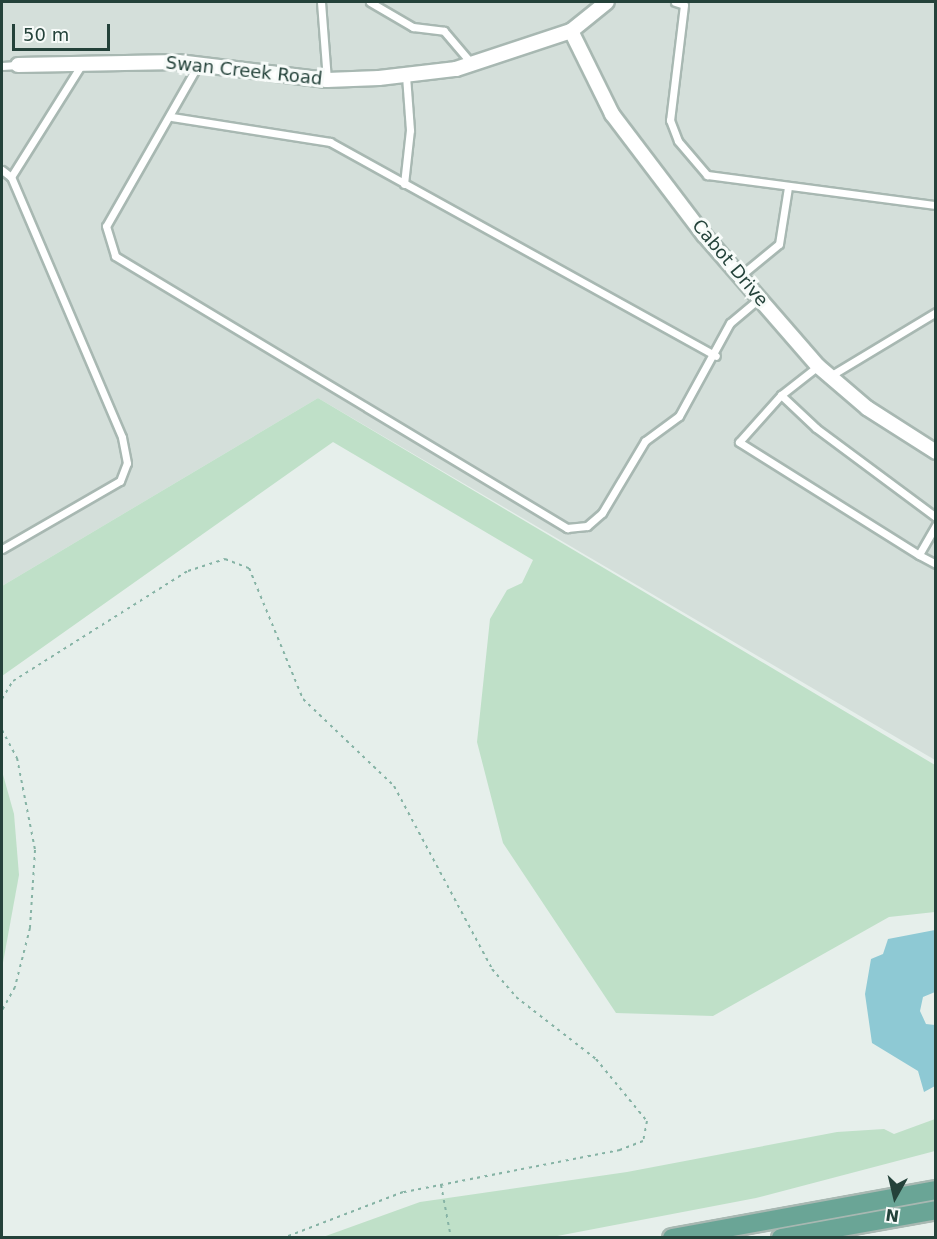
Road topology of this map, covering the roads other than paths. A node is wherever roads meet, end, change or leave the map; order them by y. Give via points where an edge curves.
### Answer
1 (321, 2) edge
2 (370, 2) edge
3 (607, 2) edge
4 (675, 2) edge
5 (571, 31) junction
6 (82, 64) junction
7 (472, 64) junction
8 (18, 65) joint
9 (198, 65) junction
10 (2, 66) edge
11 (406, 75) junction
12 (327, 80) junction
13 (172, 117) junction
14 (2, 170) edge
15 (11, 177) junction
16 (404, 183) junction
17 (788, 187) junction
18 (936, 205) edge
19 (740, 276) junction
20 (760, 298) junction
21 (936, 312) edge
22 (716, 356) junction
23 (818, 366) junction
24 (830, 376) junction
25 (781, 395) junction
26 (936, 452) edge
27 (936, 517) edge
28 (936, 525) edge
29 (2, 549) edge
30 (919, 555) junction
31 (936, 564) edge
32 (936, 1190) edge
33 (835, 1209) junction
34 (936, 1210) edge
35 (839, 1232) edge
36 (672, 1238) edge
37 (781, 1238) edge

1 - 12 lane
2 - 7 lane via 413,27 444,31
3 - 5 street
4 - 17 lane via 684,5 670,120 678,141 707,175
5 - 7 street, Swan Creek Road
5 - 19 street, Cabot Drive via 612,114
6 - 8 street, Swan Creek Road
6 - 9 street, Swan Creek Road
6 - 15 lane
7 - 11 street, Swan Creek Road
8 - 10 lane
9 - 12 street, Swan Creek Road
9 - 13 lane
11 - 12 street, Swan Creek Road
11 - 16 lane via 410,130
13 - 16 lane via 330,142
13 - 22 lane via 106,226 115,256 567,528 587,526 602,513 645,441 679,416
14 - 15 lane
15 - 29 lane via 122,437 127,463 120,481
16 - 22 lane
17 - 18 lane
17 - 19 lane via 779,244
19 - 20 street, Cabot Drive
20 - 22 lane via 730,323
20 - 23 street, Cabot Drive
21 - 24 lane
23 - 24 street, Cabot Drive
23 - 25 lane
24 - 26 street, Cabot Drive
25 - 27 lane via 816,428
25 - 30 lane via 739,442
28 - 30 lane
30 - 31 lane
32 - 33 main road
33 - 35 street
33 - 36 main road
34 - 35 main road
35 - 37 main road

